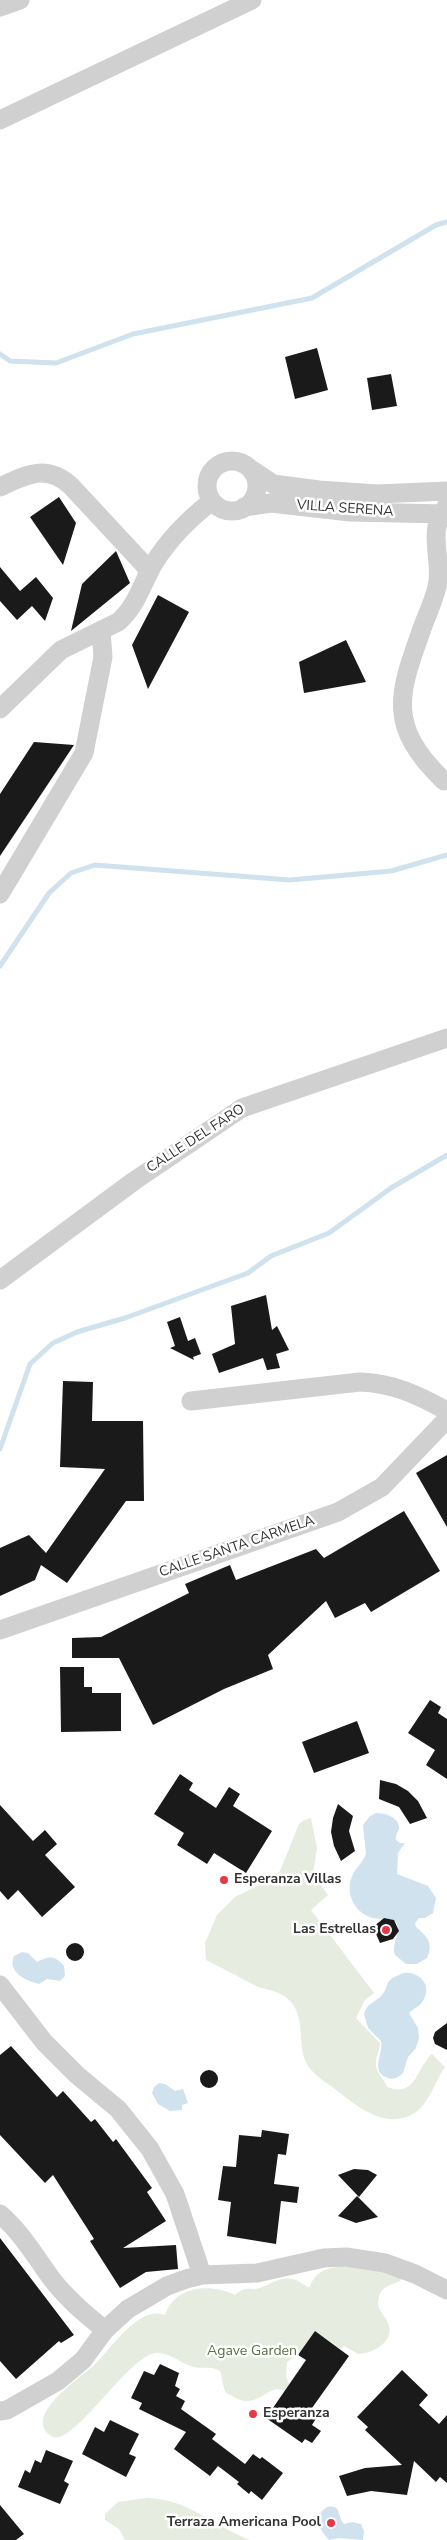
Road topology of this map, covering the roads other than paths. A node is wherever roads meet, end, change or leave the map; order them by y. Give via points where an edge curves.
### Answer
1 (20, 0) edge
2 (252, 0) edge
3 (0, 7) edge
4 (0, 120) edge
5 (249, 468) junction
6 (0, 487) edge
7 (447, 491) edge
8 (212, 501) junction
9 (244, 507) junction
10 (445, 511) edge
11 (150, 571) junction
12 (101, 630) junction
13 (0, 709) edge
14 (444, 781) dead end
15 (0, 894) edge
16 (447, 1038) edge
17 (0, 1280) edge
18 (191, 1401) dead end
19 (447, 1411) edge
20 (447, 1418) edge
21 (0, 1630) edge
22 (0, 1985) edge
23 (0, 2214) edge
24 (202, 2275) junction
25 (447, 2290) edge
26 (104, 2330) junction
27 (0, 2411) edge

1 - 3 street
2 - 4 street
5 - 7 street, VILLA SERENA via 273,484 319,490 377,494
5 - 8 street, VILLA SERENA via 233,461 217,466 207,485
5 - 9 street via 256,489
6 - 11 street via 31,474 59,476
8 - 9 street, VILLA SERENA via 227,510
8 - 11 street via 169,543
9 - 10 street, VILLA SERENA via 271,503 350,512
10 - 14 street via 436,535 437,588 405,676 403,706 412,744
11 - 12 street via 125,616
12 - 13 street via 61,650
12 - 15 street via 103,657 84,753
16 - 17 street, CALLE DEL FARO via 242,1108 134,1181
18 - 19 street via 360,1382 408,1390
20 - 21 street, CALLE SANTA CARMELA via 382,1487 338,1512
22 - 24 street via 44,2042 77,2075 118,2108 150,2149 175,2194
23 - 26 street via 16,2230 52,2280
24 - 25 street via 257,2273 324,2258 346,2257 394,2266
24 - 26 street via 146,2297
26 - 27 street via 83,2360 58,2381

